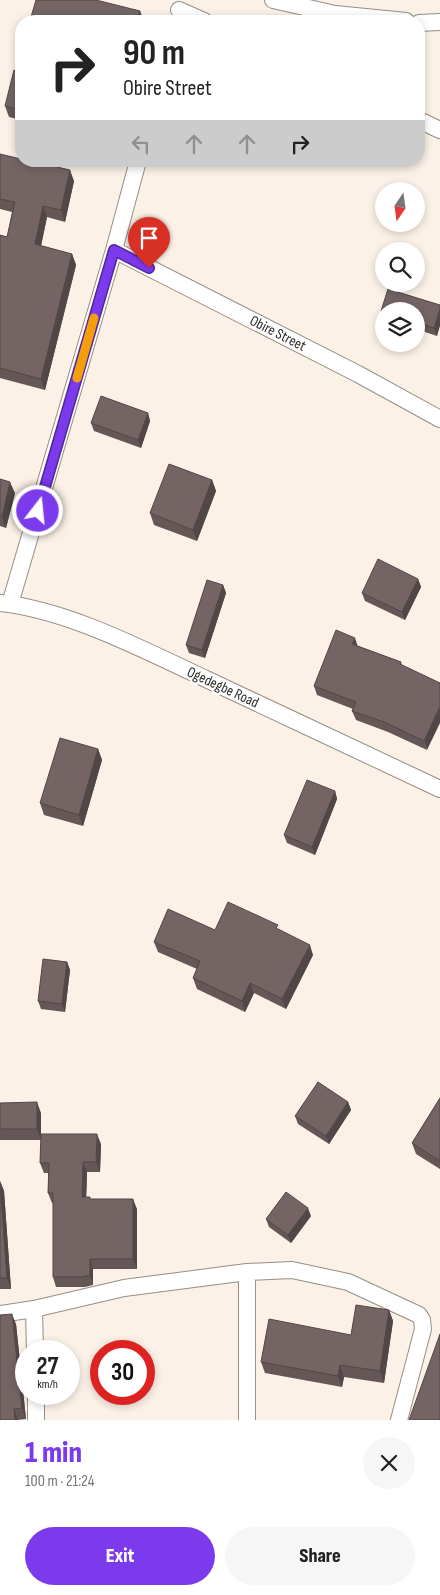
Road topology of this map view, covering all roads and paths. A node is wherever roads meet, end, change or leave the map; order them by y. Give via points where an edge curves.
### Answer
1 (273, 0) edge
2 (178, 10) edge
3 (190, 15) edge
4 (345, 15) edge
5 (440, 22) edge
6 (425, 23) edge
7 (425, 123) edge
8 (440, 130) edge
9 (136, 167) edge
10 (114, 250) junction
11 (440, 418) edge
12 (5, 604) edge
13 (440, 789) edge
14 (247, 1272) junction
15 (34, 1308) junction
16 (0, 1314) edge
17 (35, 1340) edge
18 (36, 1405) edge
19 (36, 1420) edge
20 (247, 1420) edge
21 (399, 1420) edge

1 - 4 street
2 - 3 street
5 - 6 street
7 - 8 street
9 - 10 street
10 - 11 street, Obire Street
10 - 12 street
12 - 13 street, Ogedegbe Road via 70,619 148,652
14 - 15 street via 124,1288
14 - 20 street
14 - 21 street via 292,1270 348,1282 419,1315 423,1329
15 - 16 street
15 - 17 street
18 - 19 street

